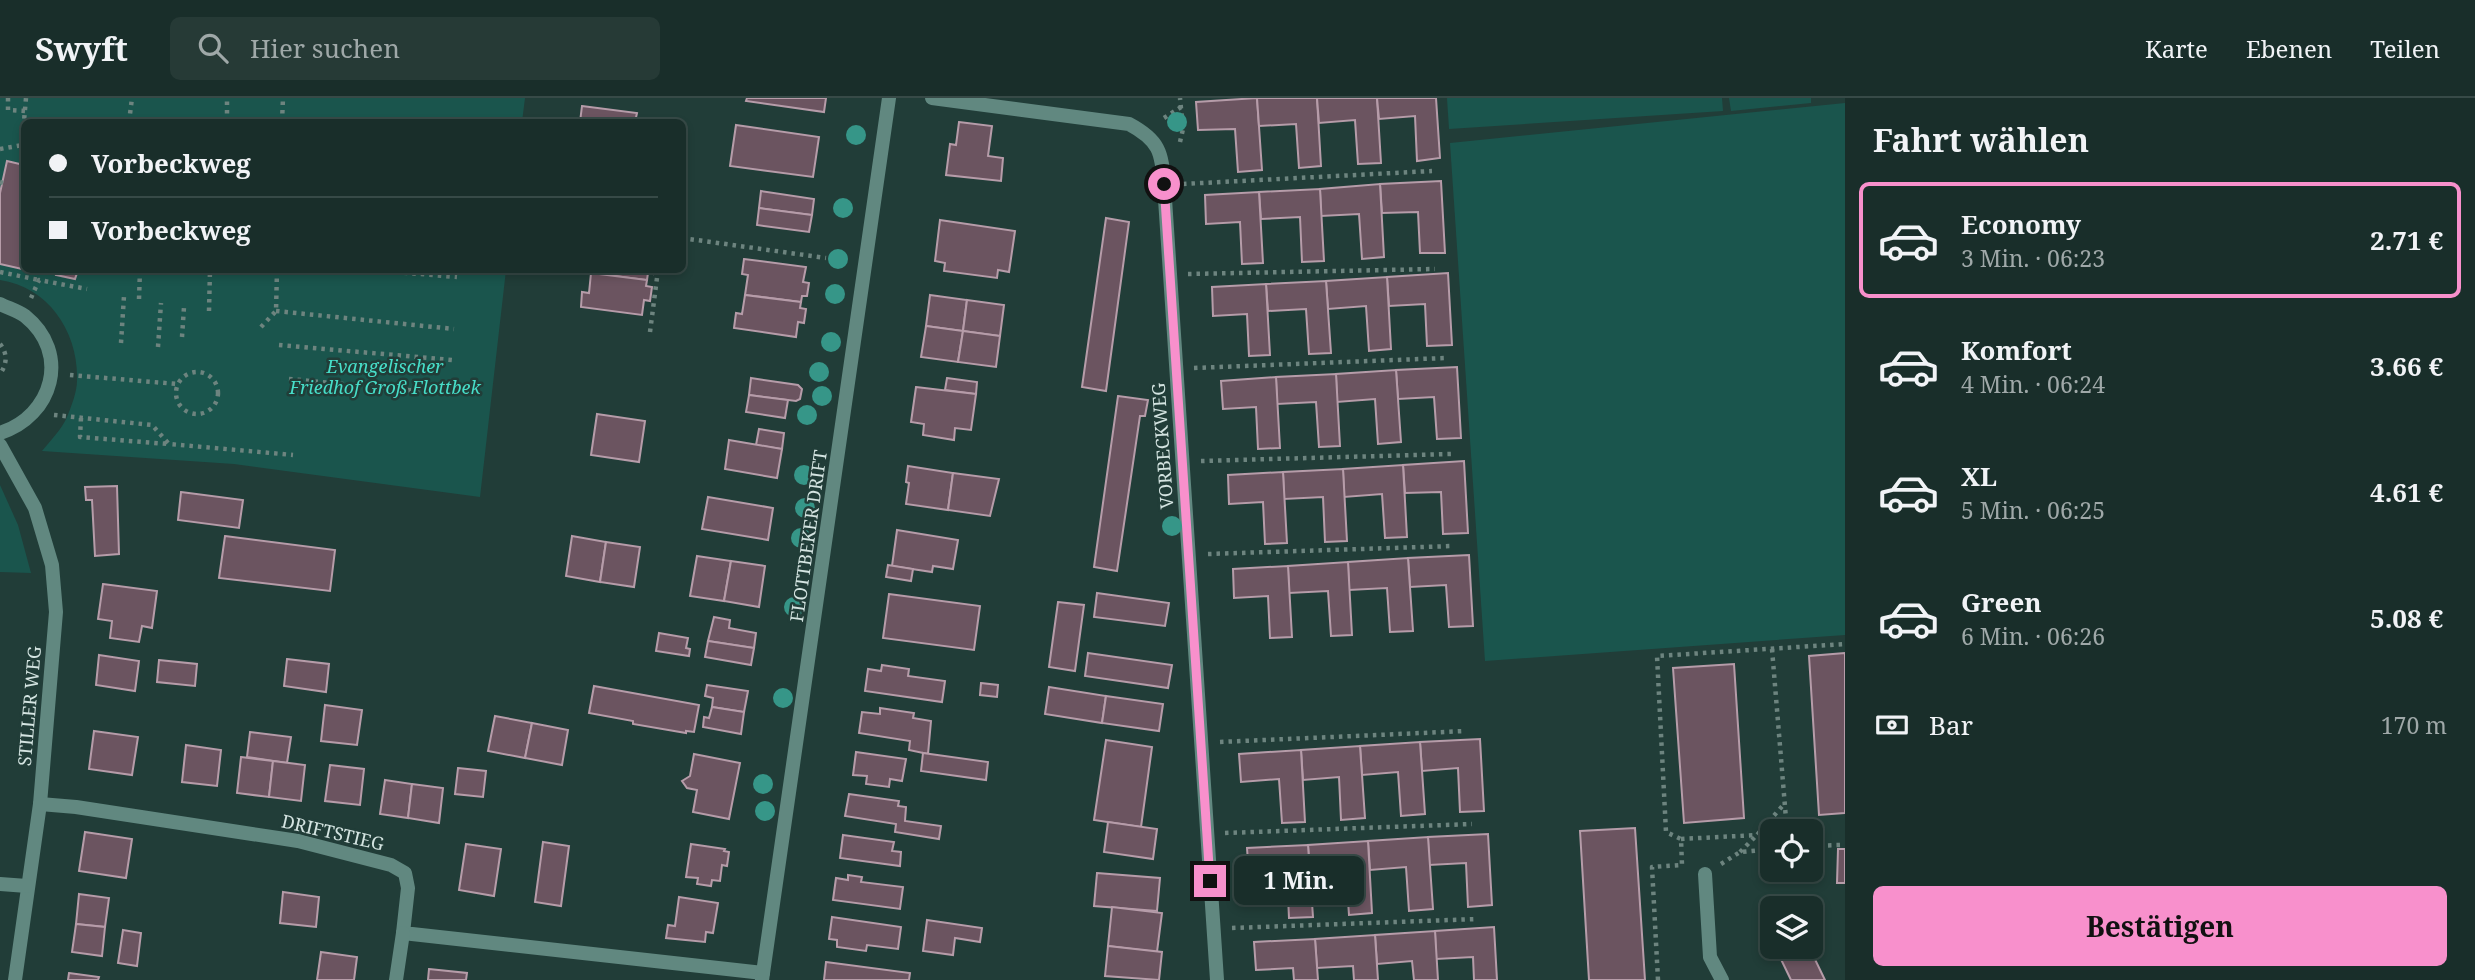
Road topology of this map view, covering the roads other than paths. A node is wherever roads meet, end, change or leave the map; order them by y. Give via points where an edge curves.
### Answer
1 (889, 98) edge
2 (932, 98) edge
3 (0, 304) edge
4 (0, 433) edge
5 (0, 444) edge
6 (40, 804) junction
7 (1705, 874) road end
8 (0, 884) edge
9 (27, 886) junction
10 (403, 933) junction
11 (763, 977) edge
12 (15, 980) edge
13 (396, 980) edge
14 (1217, 980) edge
15 (1722, 980) edge

1 - 11 street, FLOTTBEKER DRIFT
2 - 14 street, VORBECKWEG via 1129,124 1148,134 1158,147 1163,164
3 - 4 street via 24,315 39,331 49,351 52,373 34,414
5 - 6 street, STILLER WEG via 35,508 52,565 56,612
6 - 9 street, STILLER WEG
6 - 10 street, DRIFTSTIEG via 298,841 391,865 405,873 408,888
7 - 15 street via 1710,957
8 - 9 street
9 - 12 street, STILLER WEG
10 - 11 street
10 - 13 street, DRIFTSTIEG

